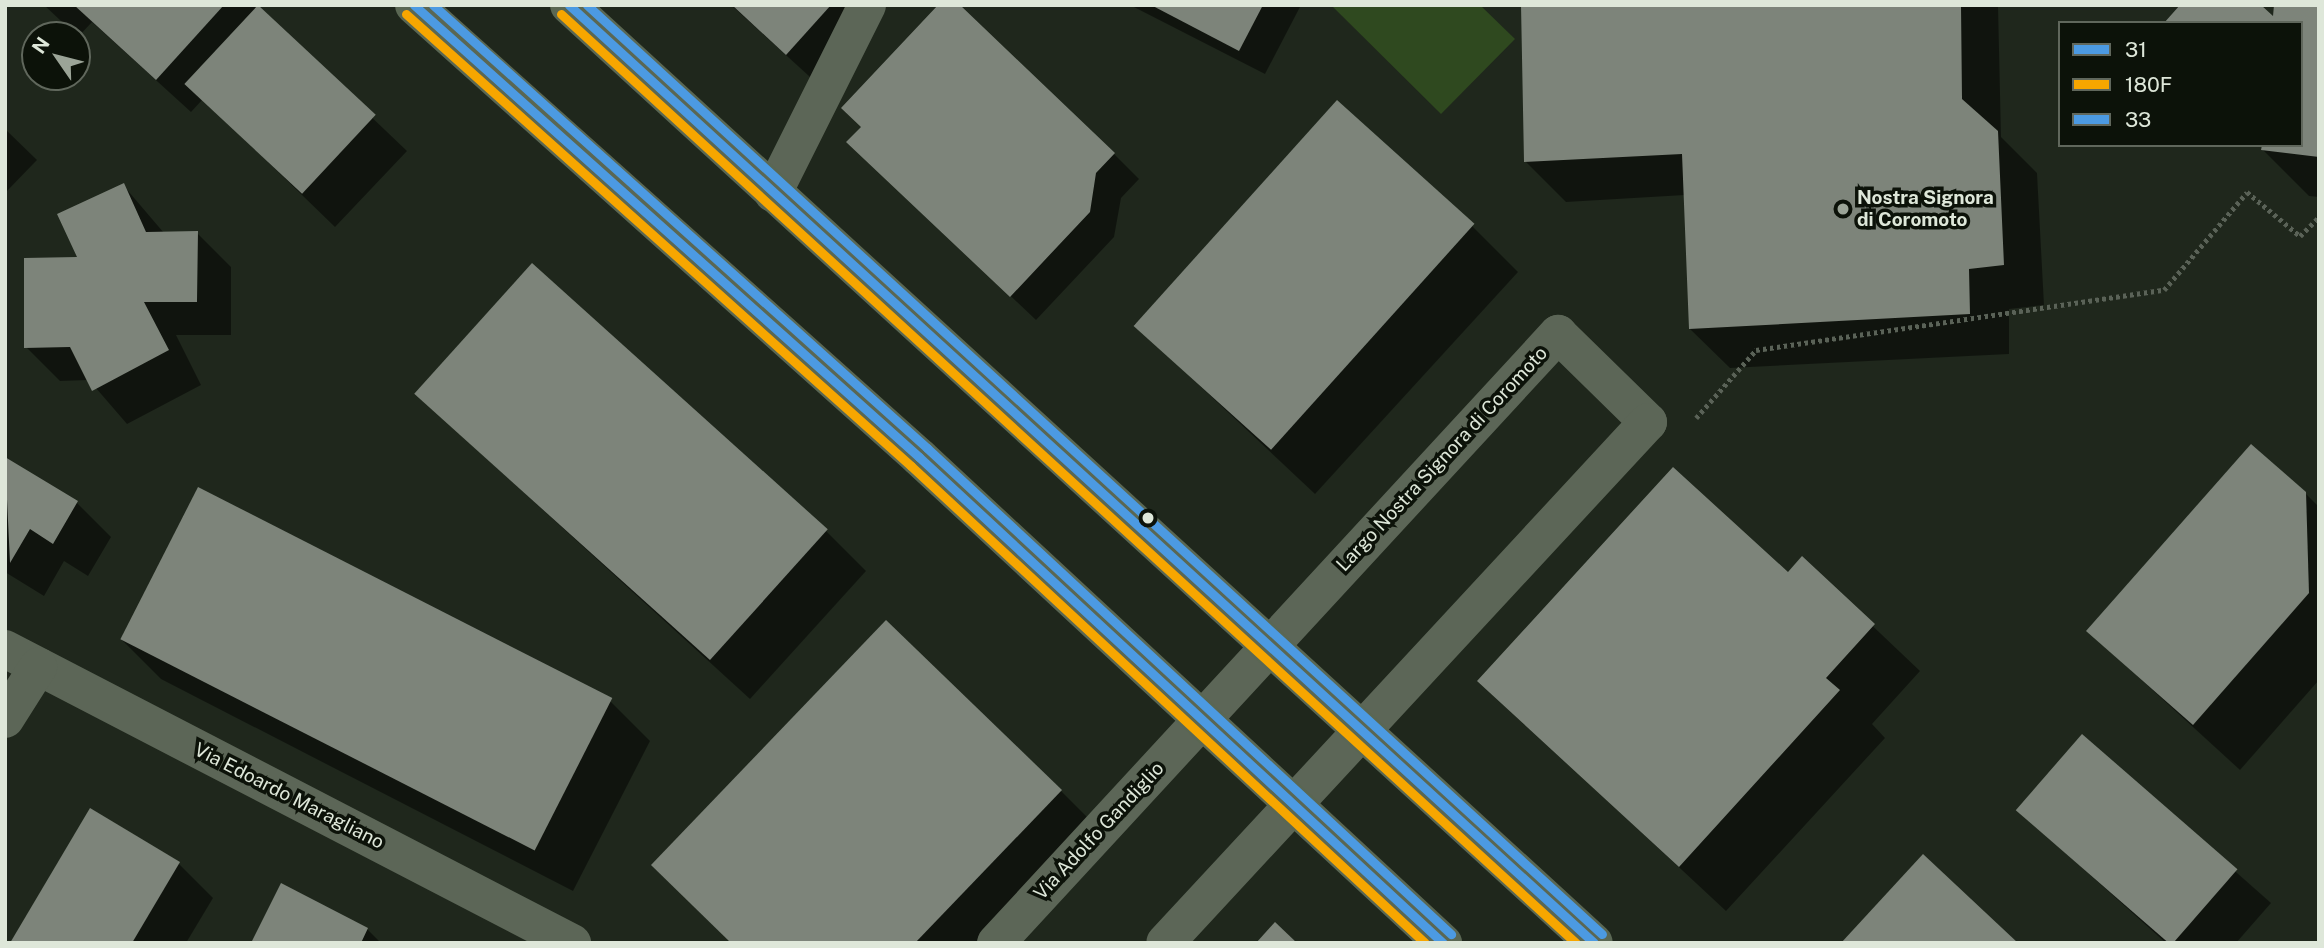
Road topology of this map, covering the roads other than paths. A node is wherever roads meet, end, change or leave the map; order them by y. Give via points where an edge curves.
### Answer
1 (414, 5) edge
2 (569, 5) edge
3 (867, 5) edge
4 (773, 193) junction
5 (5, 649) edge
6 (1267, 650) junction
7 (38, 667) junction
8 (5, 719) edge
9 (1201, 719) junction
10 (1359, 733) junction
11 (1292, 804) junction
12 (572, 943) edge
13 (996, 943) edge
14 (1165, 943) edge
15 (1443, 943) edge
16 (1594, 943) edge

1 - 9 main road
2 - 4 main road
3 - 4 street
4 - 6 main road
5 - 7 street, Via Edoardo Maragliano
6 - 9 street, Via Adolfo Gandiglio
6 - 10 main road
6 - 10 street, Largo Nostra Signora di Coromoto via 1558,334 1648,422
7 - 8 street
7 - 12 street, Via Edoardo Maragliano
9 - 11 main road
9 - 13 street, Via Adolfo Gandiglio
10 - 11 street
10 - 16 main road
11 - 14 street
11 - 15 main road

